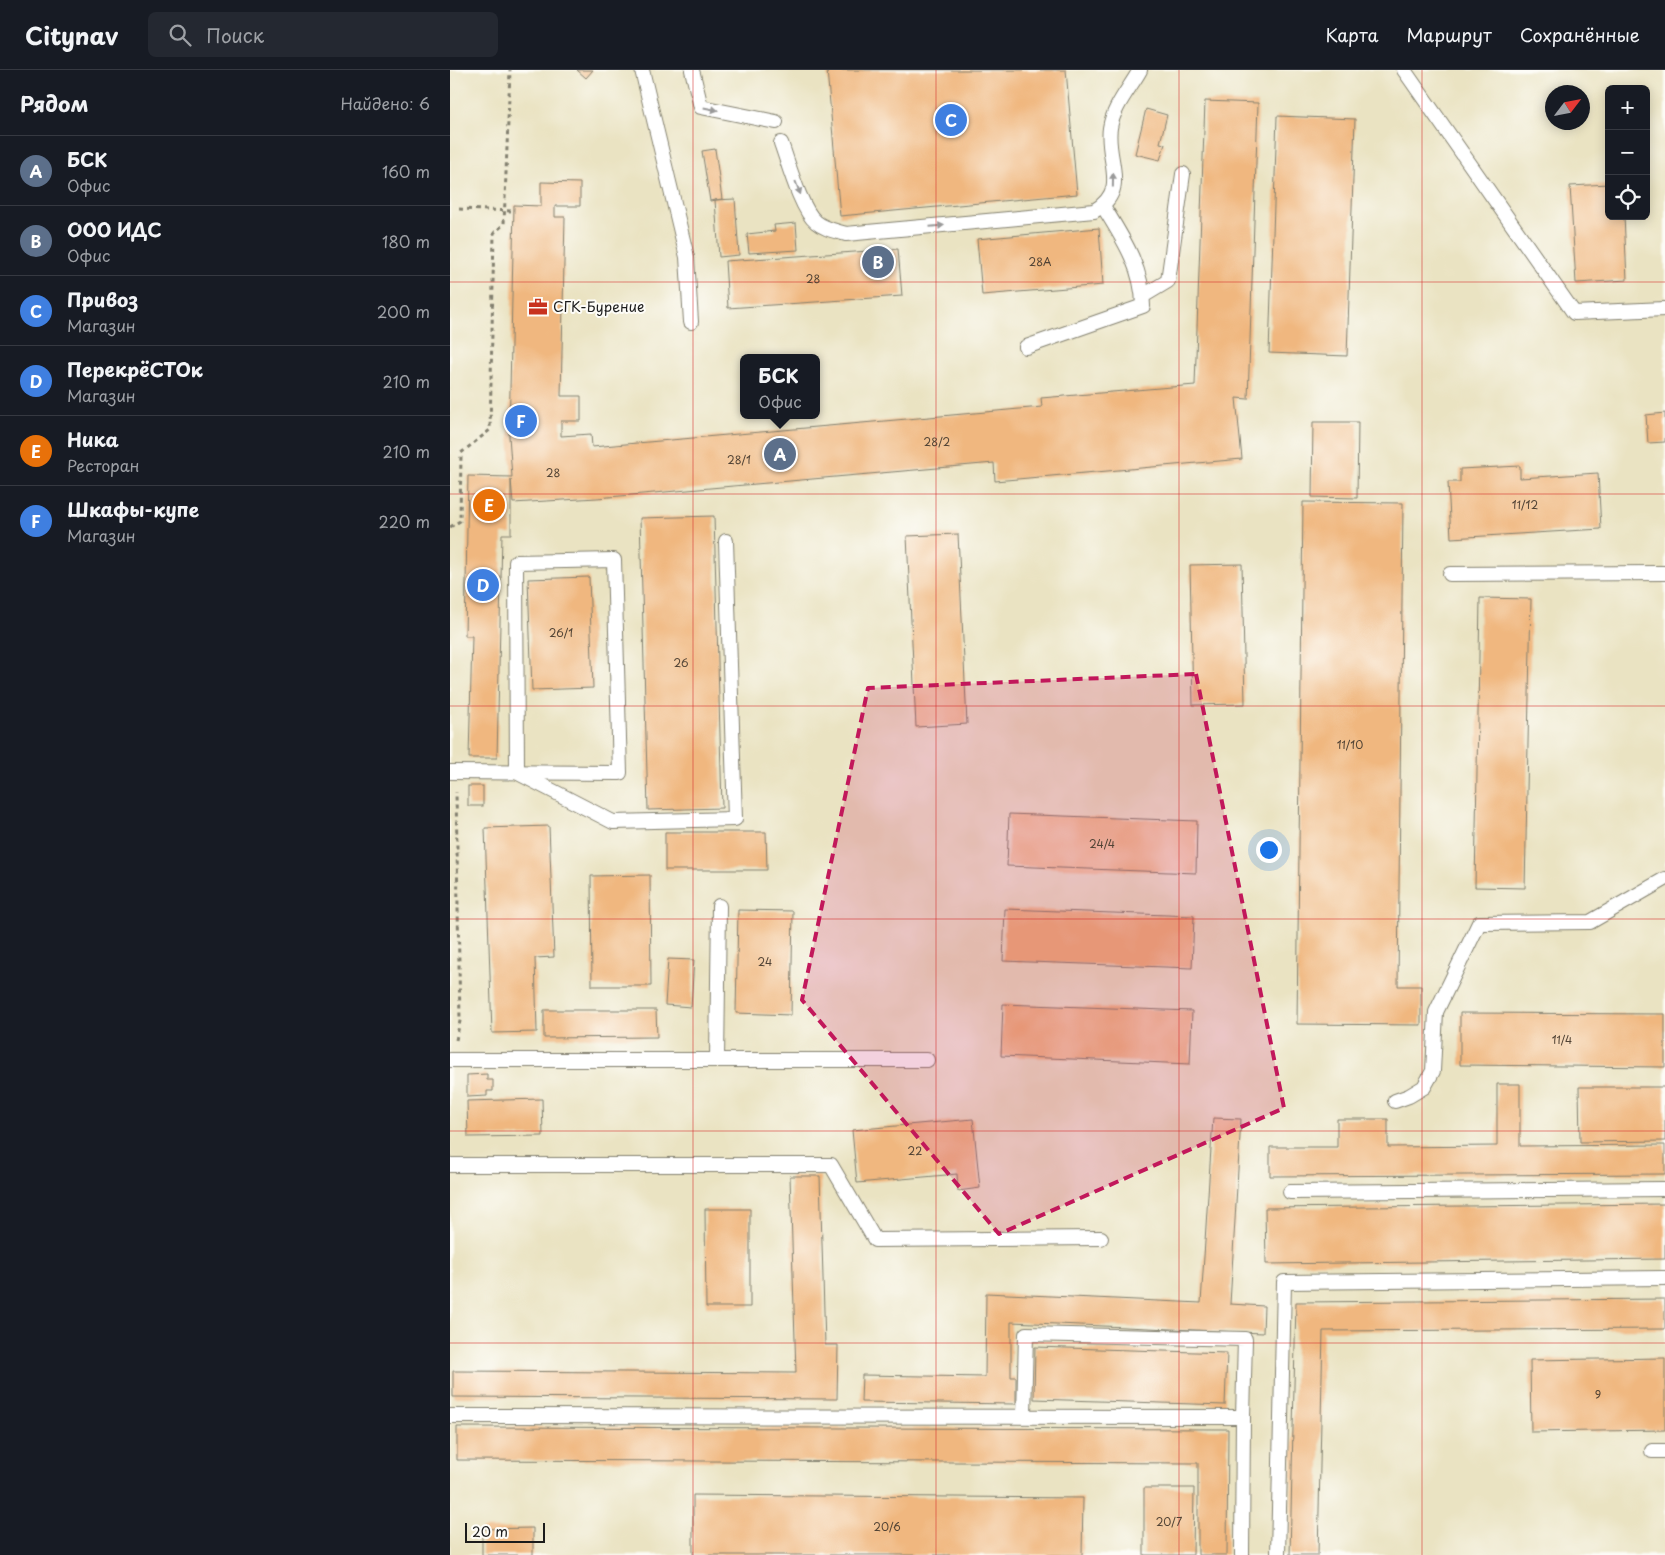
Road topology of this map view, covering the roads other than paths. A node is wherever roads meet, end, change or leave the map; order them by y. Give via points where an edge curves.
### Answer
1 (642, 70) edge
2 (692, 70) edge
3 (1140, 70) edge
4 (1404, 70) edge
5 (776, 122) dead end
6 (781, 142) dead end
7 (1183, 174) dead end
8 (1103, 206) junction
9 (1143, 296) junction
10 (1665, 309) edge
11 (691, 322) dead end
12 (1026, 347) dead end
13 (726, 541) dead end
14 (1665, 573) edge
15 (1450, 574) dead end
16 (450, 772) edge
17 (517, 772) junction
18 (1665, 879) edge
19 (719, 906) dead end
20 (451, 1060) edge
21 (717, 1060) junction
22 (927, 1060) dead end
23 (1395, 1101) dead end
24 (450, 1165) edge
25 (1665, 1189) edge
26 (1290, 1192) dead end
27 (1101, 1238) dead end
28 (1665, 1278) edge
29 (450, 1416) edge
30 (1024, 1416) junction
31 (1244, 1417) junction
32 (1242, 1555) edge
33 (1278, 1555) edge

1 - 11 lane via 687,257
2 -> 5 lane via 701,107
8 -> 3 lane via 1111,196 1114,184 1110,128
4 - 10 lane via 1574,313
6 -> 8 lane via 808,213 817,223 846,234 1094,211
7 - 9 lane via 1168,280
8 - 9 lane via 1137,267
9 - 12 lane via 1143,306
13 - 17 lane via 735,819 613,822
14 - 15 lane
16 - 17 lane
17 - 17 lane via 620,773 614,560 516,562
18 - 23 lane via 1590,922 1479,923 1436,1012 1433,1071 1424,1087
19 - 21 lane
20 - 21 lane
21 - 22 lane
24 - 27 lane via 831,1165 875,1240
25 - 26 lane
28 - 33 lane via 1284,1282
29 - 30 lane
30 - 31 lane
30 - 31 lane via 1026,1334 1245,1339
31 - 32 lane

